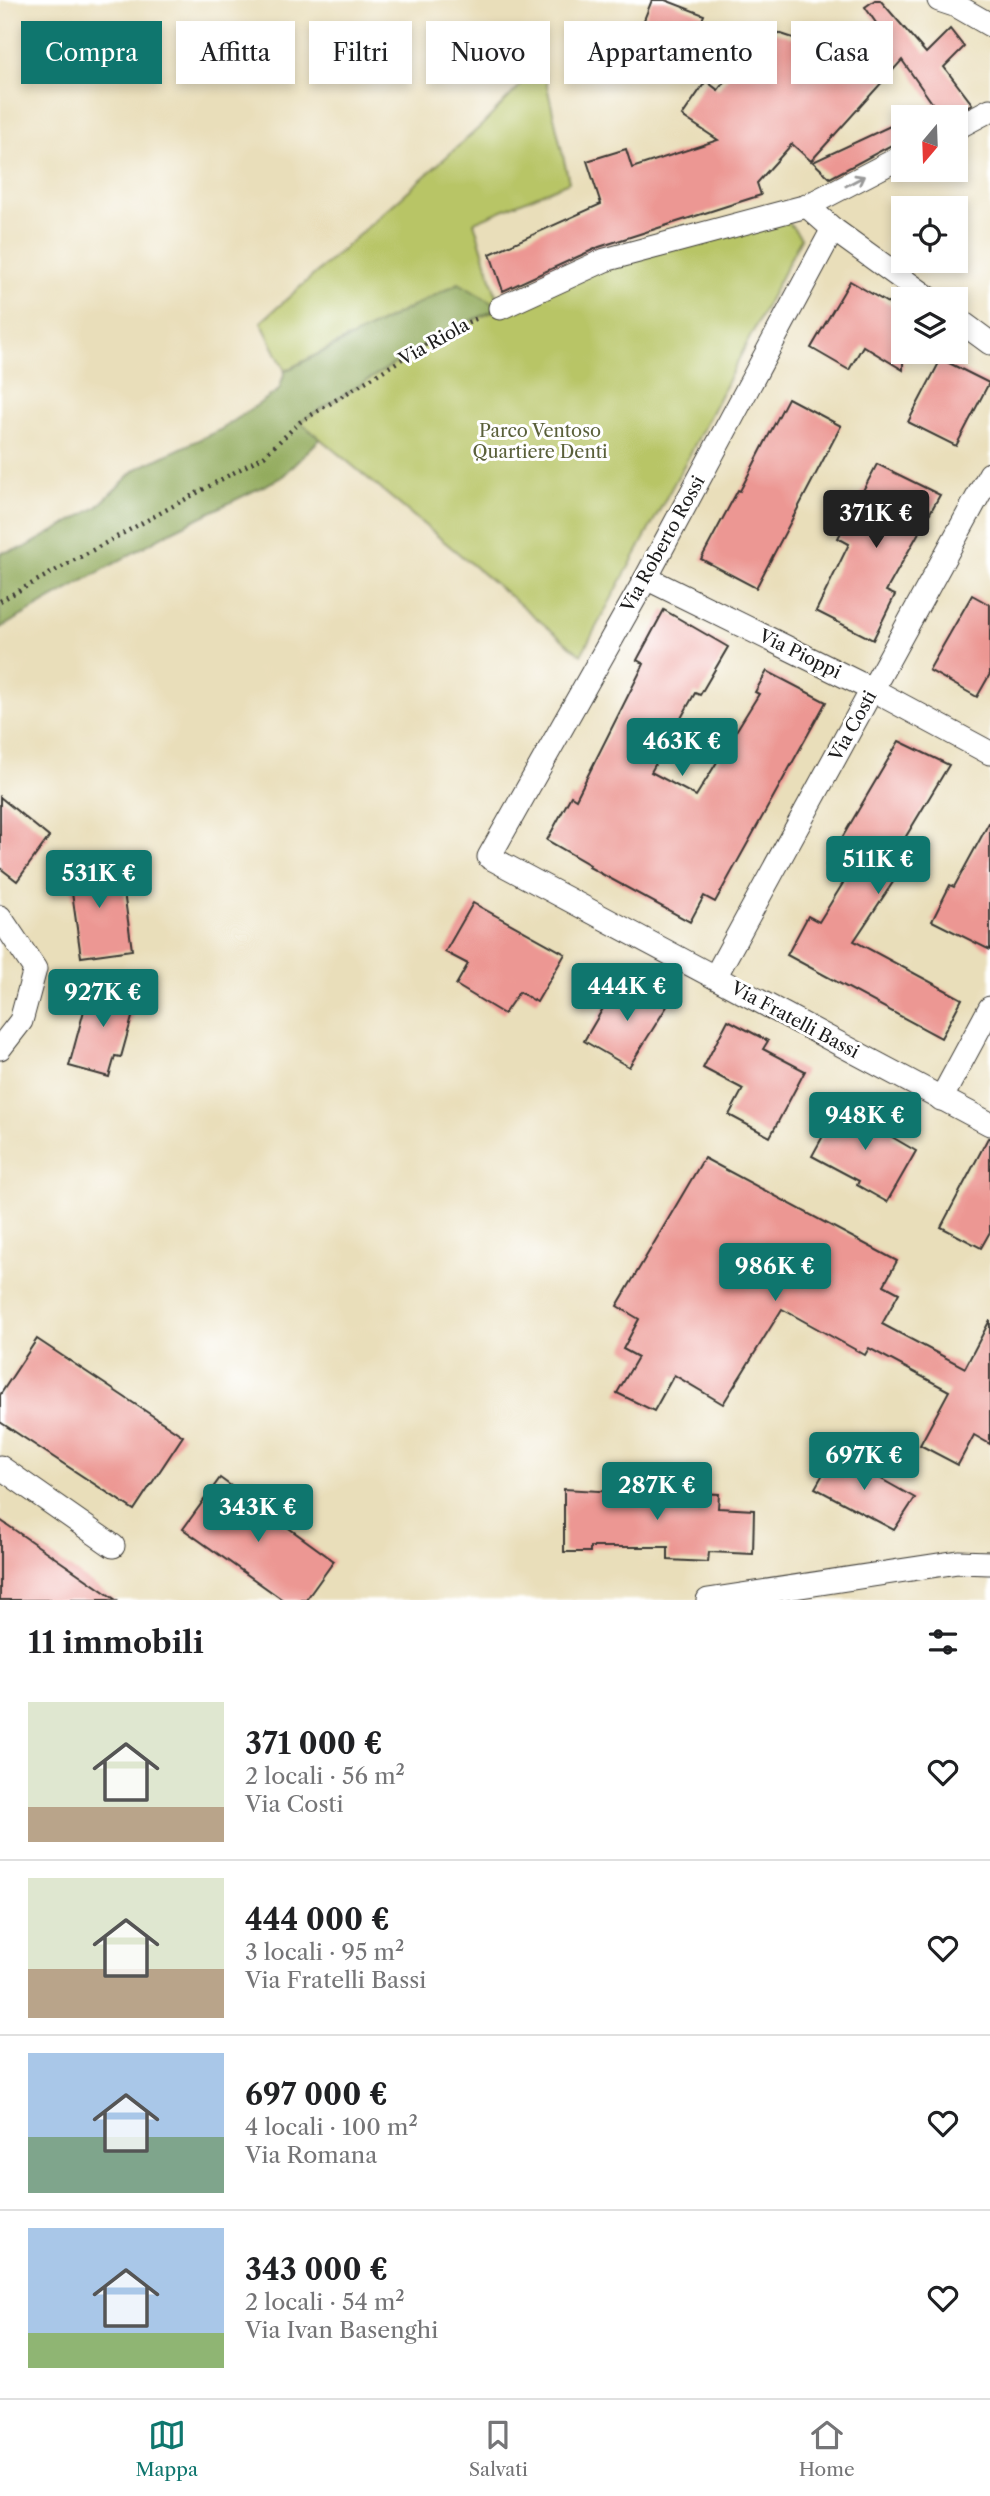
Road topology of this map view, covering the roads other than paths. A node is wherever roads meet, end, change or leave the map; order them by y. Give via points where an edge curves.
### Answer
1 (939, 0) edge
2 (990, 25) edge
3 (990, 110) edge
4 (968, 122) edge
5 (891, 162) edge
6 (807, 206) junction
7 (833, 229) junction
8 (913, 287) edge
9 (500, 308) road end
10 (968, 327) edge
11 (990, 343) edge
12 (990, 474) edge
13 (646, 578) junction
14 (873, 690) junction
15 (990, 753) edge
16 (489, 857) joint
17 (0, 917) edge
18 (715, 978) junction
19 (990, 1008) edge
20 (0, 1048) edge
21 (942, 1099) junction
22 (990, 1124) edge
23 (0, 1466) edge
24 (113, 1546) dead end
25 (990, 1563) edge
26 (708, 1600) edge

1 - 2 street
3 - 4 street
6 -> 5 street
6 - 7 street
6 - 9 street via 605,260
7 - 8 street
7 - 13 street, Via Roberto Rossi
10 - 11 street
12 - 14 street, Via Costi
13 - 14 street, Via Pioppi
13 - 16 street, Via Roberto Rossi
14 - 15 street, Via Pioppi
14 - 18 street, Via Costi
16 - 18 street, Via Fratelli Bassi
17 - 20 street via 35,968 21,1021
18 - 21 street, Via Fratelli Bassi
19 - 21 street
21 - 22 street, Via Fratelli Bassi
23 - 24 street
25 - 26 street via 958,1562

